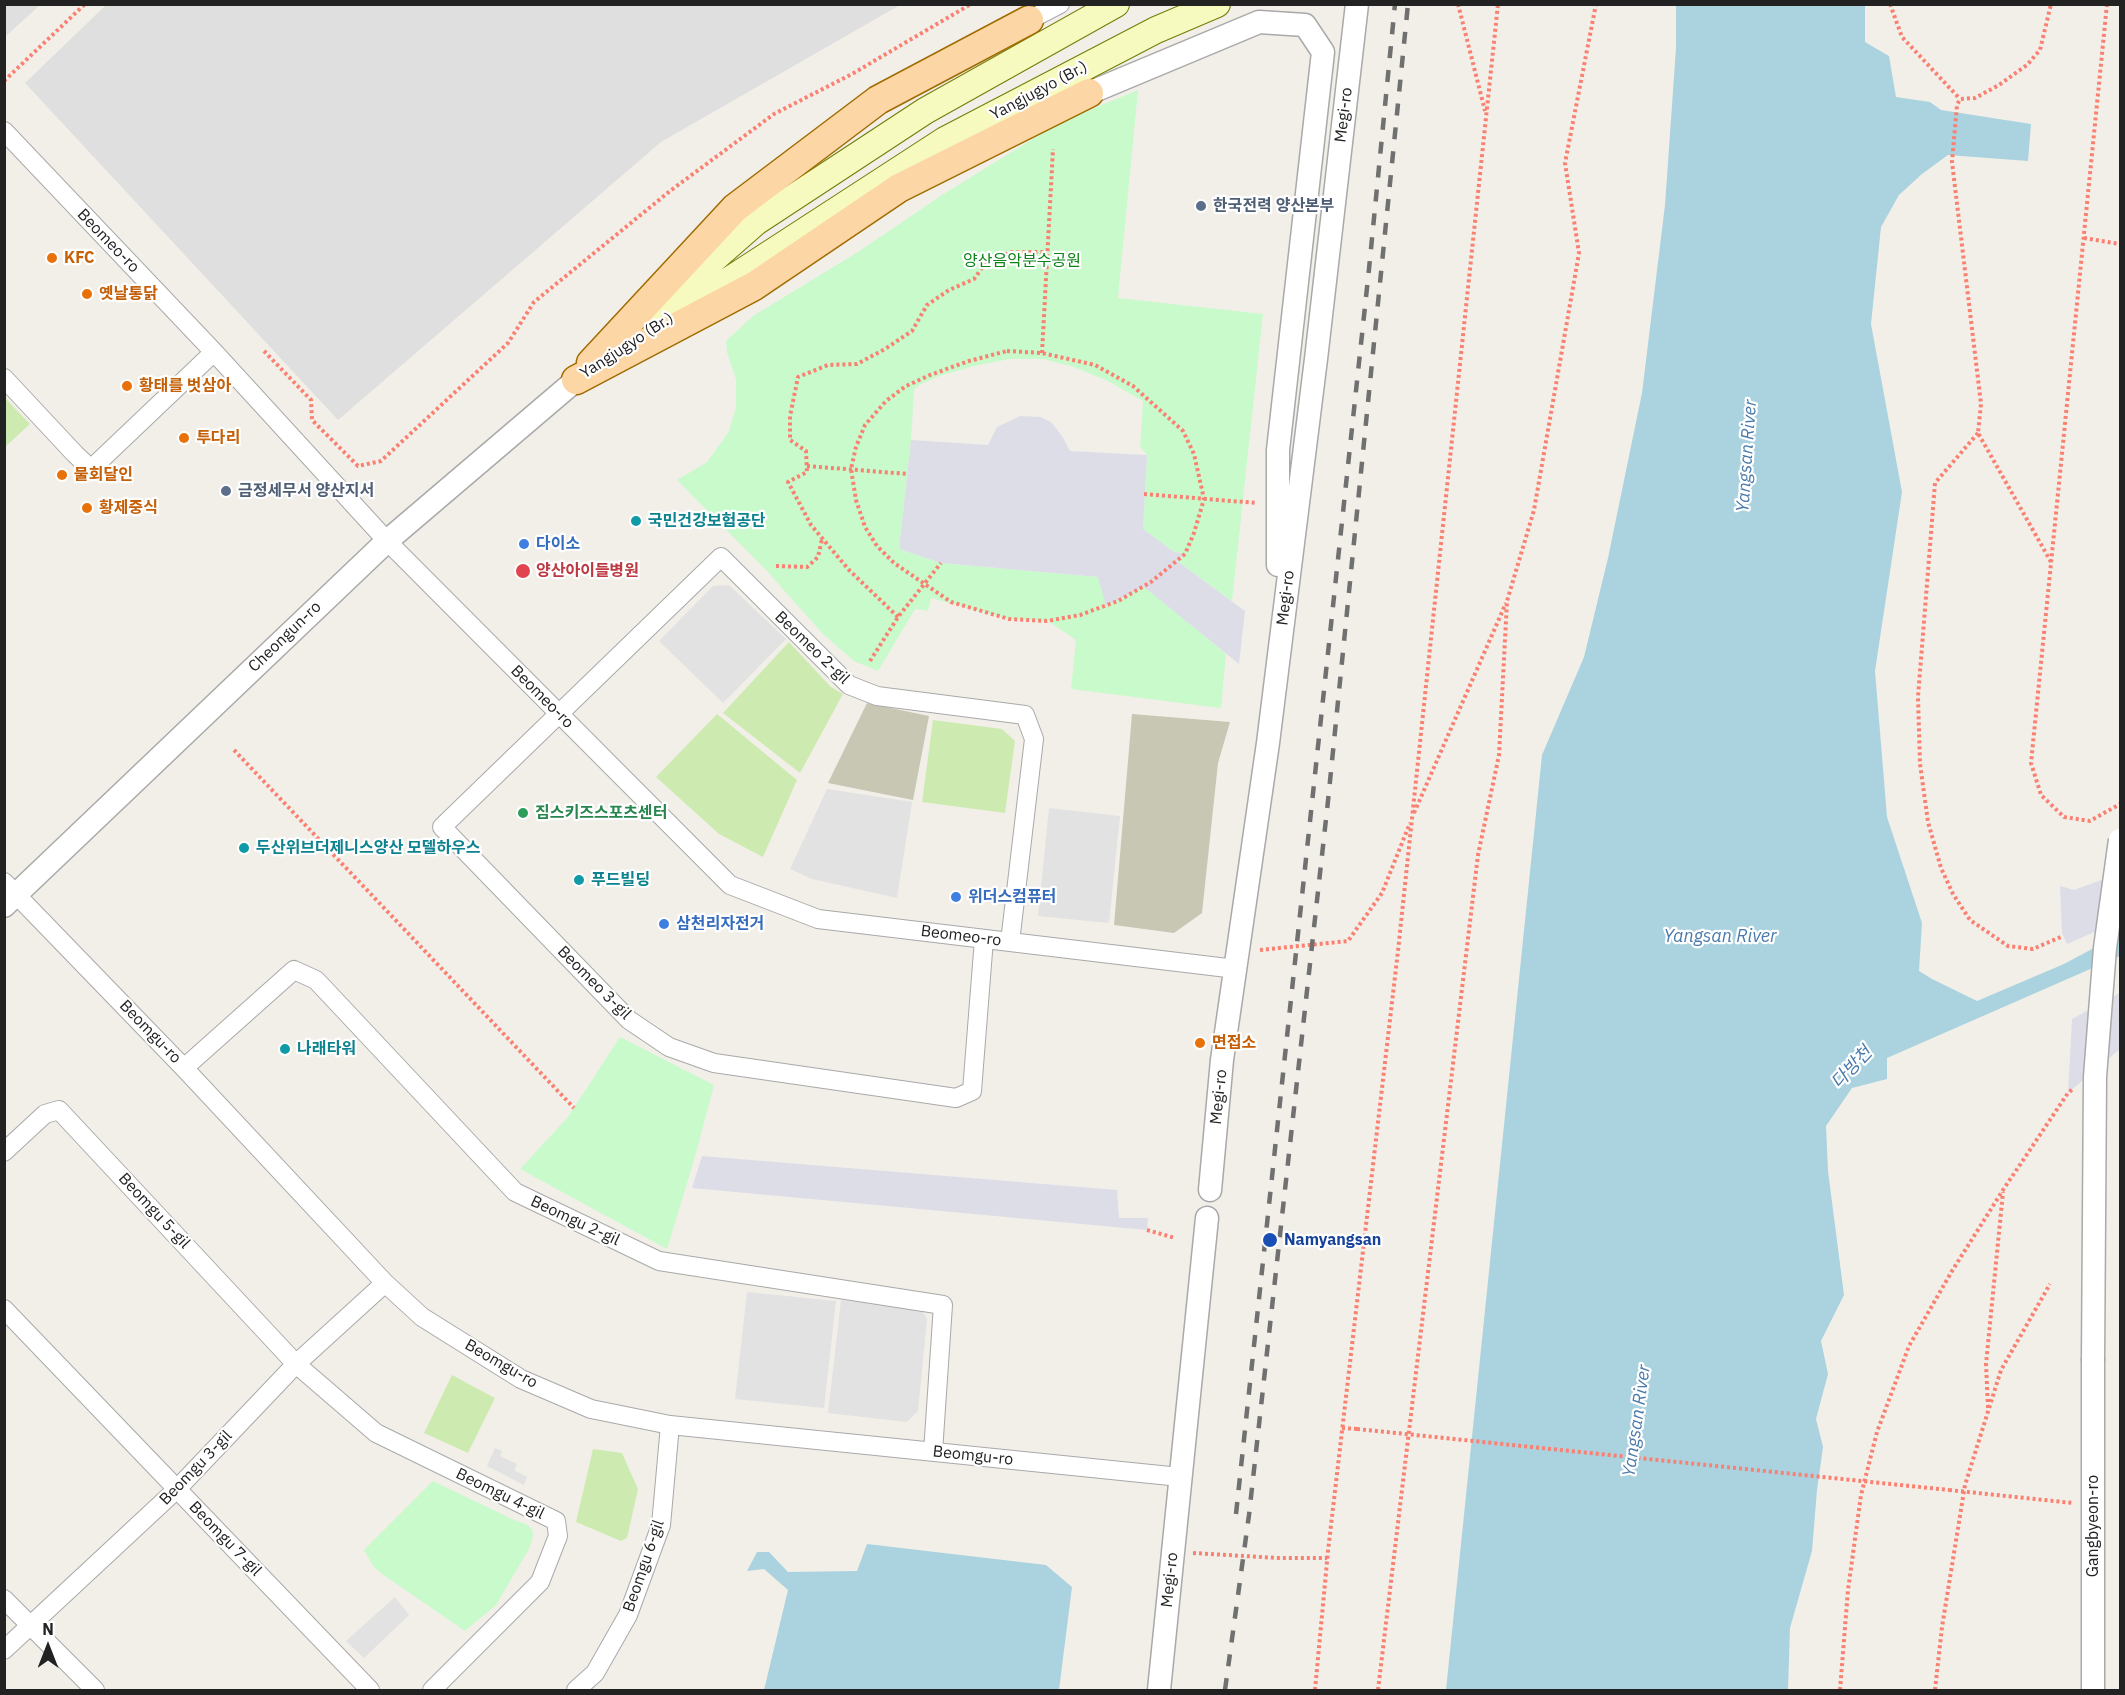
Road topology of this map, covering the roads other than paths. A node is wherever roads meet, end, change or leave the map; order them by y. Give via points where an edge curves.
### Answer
1 (1060, 4) edge
2 (1116, 4) edge
3 (1217, 4) edge
4 (1357, 4) edge
5 (1029, 20) joint
6 (1089, 93) joint
7 (4, 131) edge
8 (214, 352) junction
9 (4, 378) edge
10 (576, 380) junction
11 (387, 542) junction
12 (1279, 659) junction
13 (560, 714) junction
14 (2121, 840) edge
15 (9, 894) edge
16 (984, 939) junction
17 (1010, 942) junction
18 (1237, 961) junction
19 (184, 1068) junction
20 (4, 1152) edge
21 (1210, 1190) dead end
22 (1207, 1218) dead end
23 (385, 1283) junction
24 (4, 1309) edge
25 (296, 1364) junction
26 (670, 1425) junction
27 (933, 1452) junction
28 (1180, 1477) junction
29 (177, 1489) junction
30 (4, 1599) edge
31 (30, 1625) junction
32 (4, 1650) edge
33 (95, 1690) edge
34 (370, 1690) edge
35 (432, 1690) edge
36 (576, 1690) edge
37 (1159, 1690) edge
38 (2093, 1690) edge

1 - 5 street
2 - 10 main road, Yangjugyo (Br.) via 925,111 756,222
3 - 10 main road, Yangjugyo (Br.) via 1156,30 945,140
4 - 12 street, Megi-ro
5 - 10 main road via 878,100 735,208
6 - 10 main road via 899,188 754,286
6 - 12 street via 1259,22 1305,25 1323,52 1278,450
7 - 8 street, Beomeo-ro
8 - 9 street via 91,469
8 - 11 street, Beomeo-ro
10 - 11 street, Cheongun-ro
11 - 13 street, Beomeo-ro
11 - 15 street, Cheongun-ro
12 - 18 street, Megi-ro
13 - 16 street, Beomeo-ro via 730,885 818,919
13 - 16 street, Beomeo 3-gil via 442,827 628,1020 669,1047 714,1063 956,1098 972,1091
13 - 17 street, Beomeo 2-gil via 721,557 849,685 877,696 1025,715 1034,739
14 - 38 street, Gangbyeon-ro, bridge via 2105,948 2095,1077
15 - 19 street, Beomgu-ro
16 - 17 street, Beomeo-ro
17 - 18 street, Beomeo-ro
18 - 21 street, Megi-ro via 1222,1060
19 - 23 street, Beomgu-ro
19 - 27 street, Beomgu 2-gil via 294,970 316,980 515,1192 660,1261 943,1305
20 - 25 street, Beomgu 5-gil via 45,1114 59,1110
22 - 28 street, Megi-ro
23 - 25 street, Beomgu 3-gil
23 - 26 street, Beomgu-ro via 422,1317 521,1379 591,1409
24 - 29 street, Beomgu 7-gil
25 - 29 street, Beomgu 3-gil
25 - 35 street, Beomgu 4-gil via 376,1433 556,1521 558,1536 540,1582
26 - 27 street, Beomgu-ro
26 - 36 street, Beomgu 6-gil via 661,1525 628,1615 595,1673
27 - 28 street, Beomgu-ro
28 - 37 street, Megi-ro
29 - 31 street, Beomgu 3-gil
29 - 34 street, Beomgu 7-gil
30 - 31 street
31 - 32 street, Beomgu 3-gil
31 - 33 street

